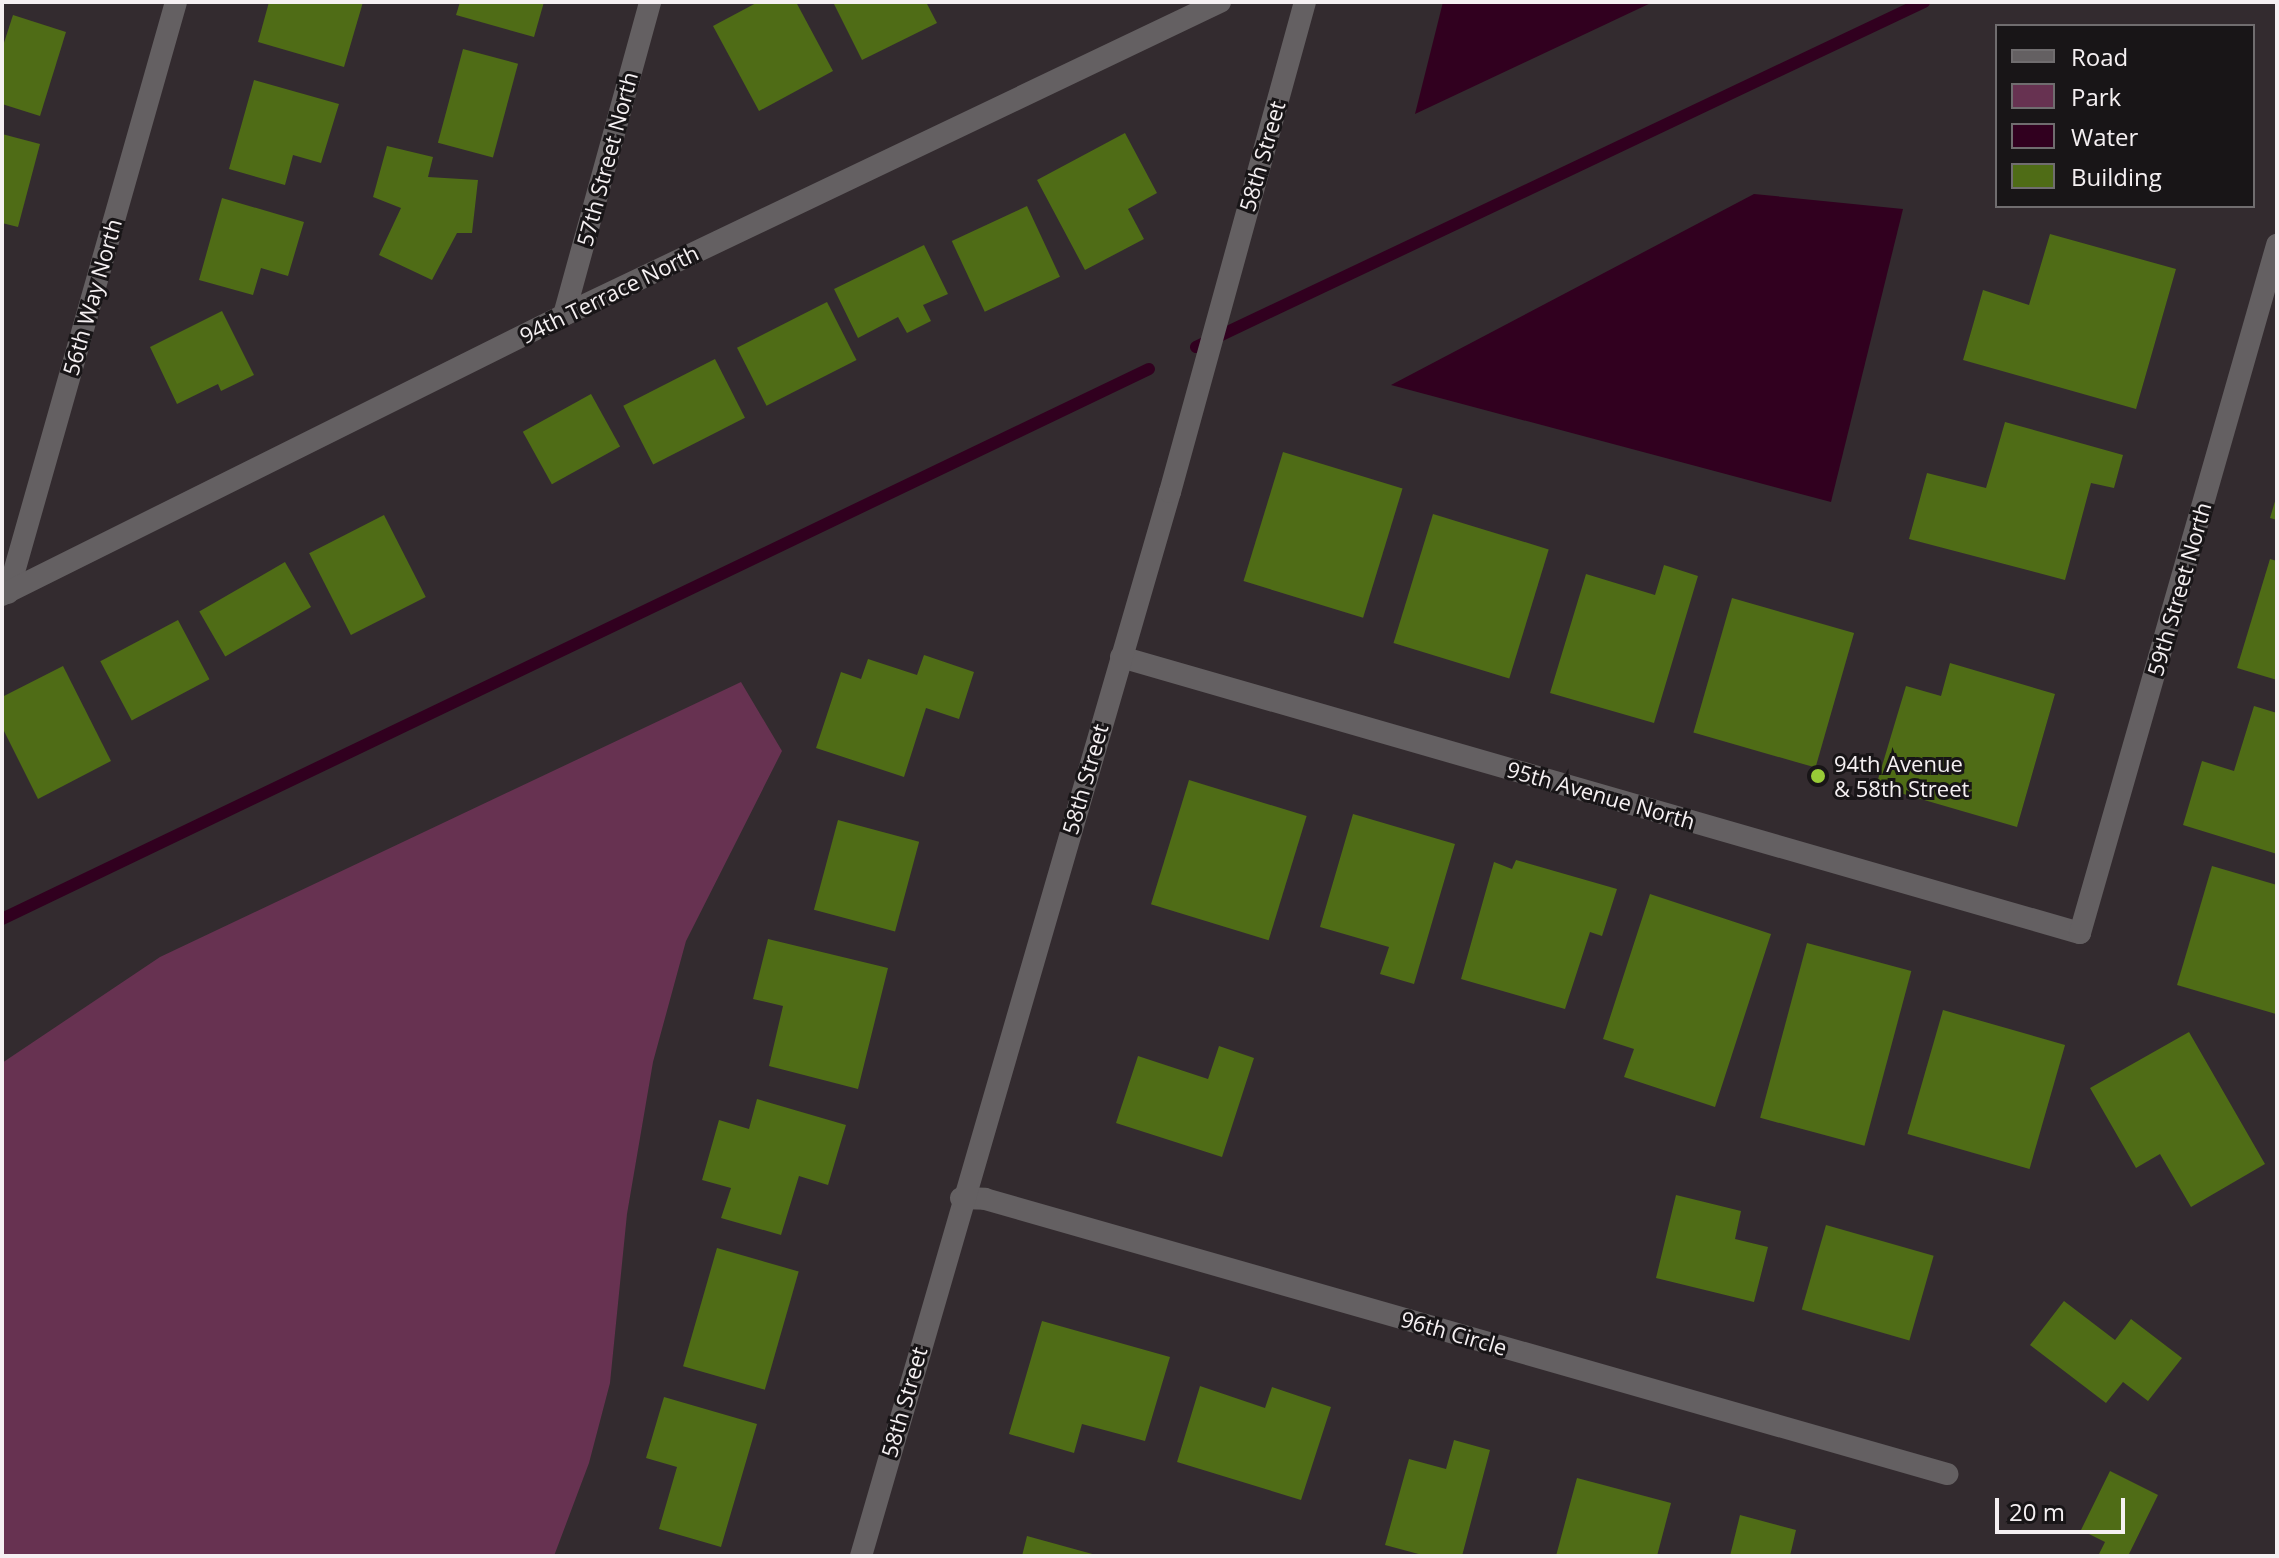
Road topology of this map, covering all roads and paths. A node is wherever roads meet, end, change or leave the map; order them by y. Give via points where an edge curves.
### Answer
1 (176, 2) edge
2 (650, 2) edge
3 (1220, 2) edge
4 (1305, 2) edge
5 (2277, 245) edge
6 (564, 315) junction
7 (5, 594) edge
8 (1121, 657) junction
9 (2080, 933) joint
10 (961, 1198) junction
11 (1947, 1474) dead end
12 (861, 1556) edge

1 - 7 street, 56th Way North
2 - 6 street, 57th Street North
3 - 6 street, 94th Terrace North
4 - 8 street, 58th Street
5 - 9 street, 59th Street North
6 - 7 street, 94th Terrace North
8 - 9 street, 95th Avenue North
8 - 10 street, 58th Street
10 - 11 street, 96th Circle via 985,1199
10 - 12 street, 58th Street

